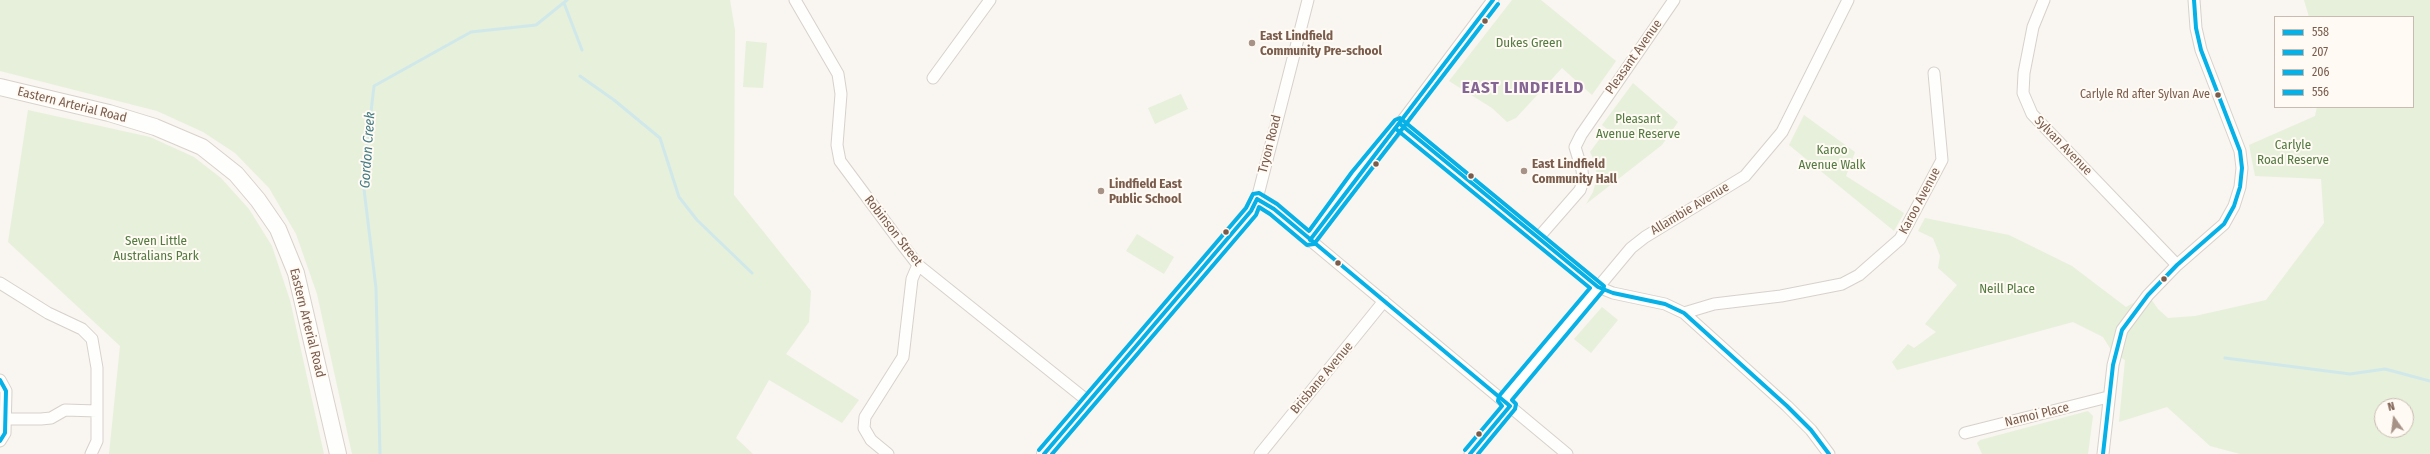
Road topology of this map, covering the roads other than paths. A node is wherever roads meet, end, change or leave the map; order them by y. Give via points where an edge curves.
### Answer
1 (794, 0) edge
2 (990, 0) edge
3 (1308, 0) edge
4 (1493, 0) edge
5 (1674, 0) edge
6 (1848, 0) edge
7 (2044, 0) edge
8 (2194, 0) edge
9 (1934, 73) dead end
10 (933, 78) dead end
11 (0, 87) edge
12 (1400, 124) junction
13 (1257, 199) junction
14 (1539, 237) junction
15 (1310, 240) junction
16 (918, 265) junction
17 (2177, 265) junction
18 (0, 283) edge
19 (1598, 287) junction
20 (1384, 301) junction
21 (1684, 313) junction
22 (0, 380) edge
23 (2108, 397) junction
24 (1089, 402) junction
25 (1507, 403) junction
26 (97, 411) junction
27 (6, 419) junction
28 (1965, 433) dead end
29 (0, 441) edge
30 (91, 454) edge
31 (338, 454) edge
32 (888, 454) edge
33 (1044, 454) edge
34 (1260, 454) edge
35 (1470, 454) edge
36 (1568, 454) edge
37 (1829, 454) edge
38 (2103, 454) edge

1 - 16 street, Robinson Street via 838,74 841,94 837,145 840,161
2 - 10 street
3 - 13 street, Tryon Road
4 - 12 street
5 - 14 street, Pleasant Avenue via 1581,135 1575,147 1582,170 1583,181 1580,190
6 - 19 street, Allambie Avenue via 1782,132 1745,176 1645,236 1631,248
7 - 17 street, Sylvan Avenue via 2033,27 2024,73 2023,93 2032,114
8 - 17 street via 2200,46 2240,151 2242,178 2238,196 2224,224
9 - 21 street, Karoo Avenue via 1942,160 1900,239 1859,275 1842,284 1781,296 1714,304
11 - 31 main road, Eastern Arterial Road via 109,113 155,127 202,148 236,174 278,229 296,273
12 - 14 street
12 - 15 street via 1357,176
13 - 15 street via 1274,209
13 - 24 street, Tryon Road via 1251,211
14 - 19 street
15 - 20 street
16 - 24 street, Robinson Street
16 - 32 street via 912,279 903,357 865,417 864,428 872,440
17 - 23 street via 2148,295 2122,330
18 - 26 street via 48,313 82,329 92,339 97,368
19 - 21 street via 1613,293 1665,304
19 - 25 street, Allambie Avenue
20 - 25 street
20 - 34 street, Brisbane Avenue
21 - 37 street via 1787,406 1811,430
22 - 27 street via 6,391
23 - 28 street, Namoi Place
23 - 38 street
24 - 33 street, Tryon Road
25 - 35 street, Allambie Avenue
25 - 36 street
26 - 27 street via 66,410 51,418
26 - 30 street via 97,441
27 - 29 street via 6,433

